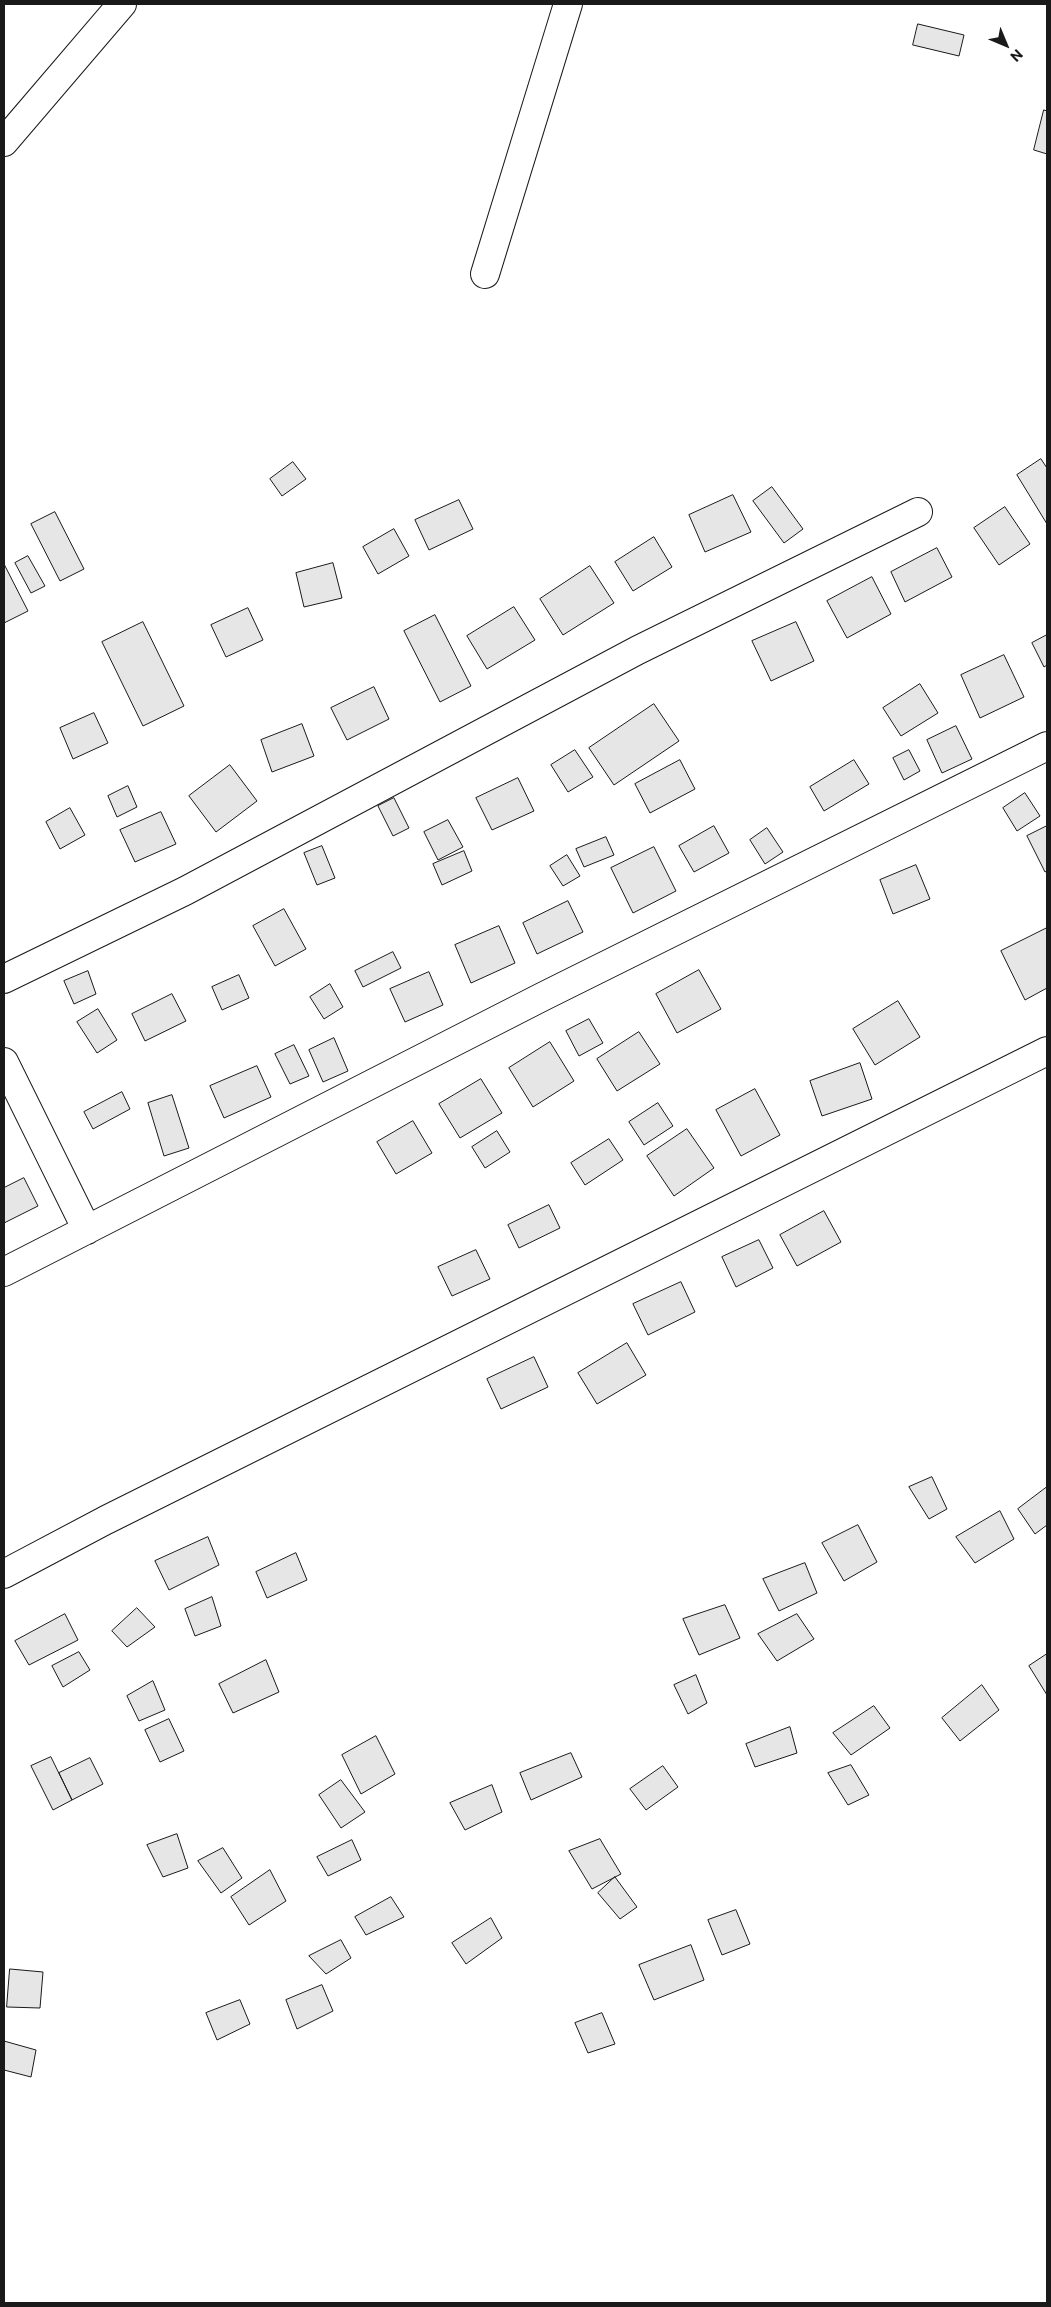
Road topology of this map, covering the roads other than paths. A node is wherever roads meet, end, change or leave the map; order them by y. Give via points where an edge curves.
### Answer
1 (122, 4) edge
2 (568, 4) edge
3 (4, 142) edge
4 (485, 274) dead end
5 (918, 512) dead end
6 (1047, 746) edge
7 (4, 979) edge
8 (1047, 1051) edge
9 (4, 1062) edge
10 (87, 1230) junction
11 (4, 1272) edge
12 (4, 1574) edge

1 - 3 street
2 - 4 street
5 - 7 street via 638,650 185,891
6 - 10 street via 544,996
8 - 12 street via 106,1520
9 - 10 street
10 - 11 street

